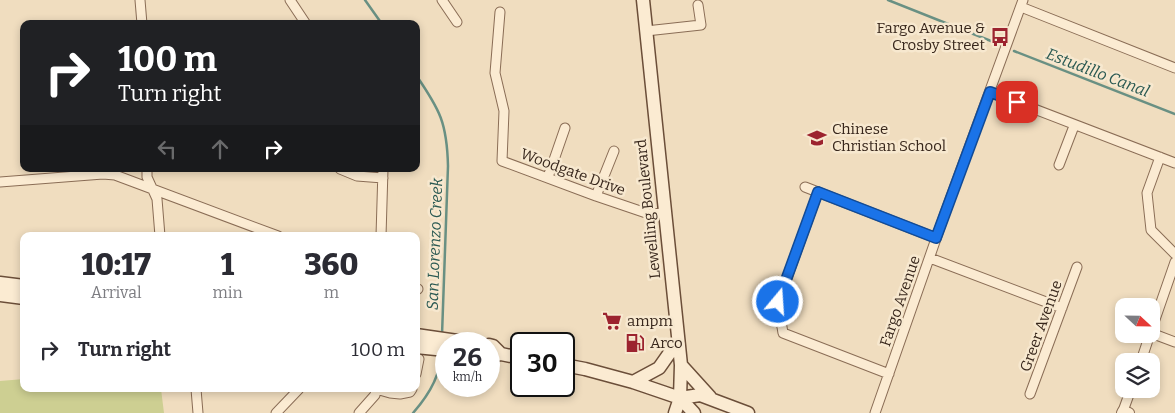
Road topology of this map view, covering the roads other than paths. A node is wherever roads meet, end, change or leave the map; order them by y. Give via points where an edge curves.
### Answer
1 (140, 0) edge
2 (290, 0) edge
3 (442, 0) edge
4 (642, 0) edge
5 (1022, 3) edge
6 (698, 4) dead end
7 (500, 12) dead end
8 (142, 20) edge
9 (303, 20) edge
10 (457, 22) dead end
11 (646, 30) junction
12 (1175, 68) edge
13 (990, 92) junction
14 (1074, 126) junction
15 (565, 128) dead end
16 (614, 151) dead end
17 (1160, 157) junction
18 (1175, 163) edge
19 (1059, 165) dead end
20 (147, 172) edge
21 (347, 172) edge
22 (383, 173) edge
23 (548, 177) junction
24 (0, 182) edge
25 (805, 186) dead end
26 (151, 188) junction
27 (818, 192) junction
28 (596, 196) junction
29 (664, 213) junction
30 (160, 232) edge
31 (267, 232) edge
32 (381, 232) edge
33 (936, 238) junction
34 (1175, 254) edge
35 (930, 258) junction
36 (1175, 262) edge
37 (1077, 267) dead end
38 (0, 283) edge
39 (20, 286) edge
40 (0, 295) edge
41 (20, 298) edge
42 (1160, 306) edge
43 (1062, 308) junction
44 (1160, 336) edge
45 (678, 341) junction
46 (1175, 342) edge
47 (424, 348) edge
48 (420, 361) edge
49 (681, 365) junction
50 (575, 367) edge
51 (889, 374) junction
52 (633, 382) junction
53 (196, 392) edge
54 (296, 392) edge
55 (376, 392) edge
56 (386, 392) edge
57 (410, 392) edge
58 (1030, 394) dead end
59 (680, 398) junction
60 (1129, 398) edge
61 (714, 401) junction
62 (1125, 412) edge
63 (198, 413) edge
64 (276, 413) edge
65 (358, 413) edge
66 (675, 413) edge
67 (694, 413) edge
68 (748, 413) edge
69 (875, 413) edge

1 - 8 street
2 - 9 street
3 - 10 street
4 - 11 main road, Lewelling Boulevard
5 - 12 street
5 - 13 street, Fargo Avenue
6 - 11 street via 701,25
7 - 23 street, Woodgate Drive via 495,73 504,111 502,161
11 - 29 main road, Lewelling Boulevard
13 - 14 street
13 - 33 street, Fargo Avenue
14 - 17 street
14 - 19 street
15 - 23 street
16 - 28 street
17 - 18 street
17 - 34 street via 1147,193 1151,230
20 - 26 street
21 - 22 street via 357,176
22 - 32 street
23 - 28 street, Woodgate Drive
24 - 26 street via 103,174
25 - 27 street
26 - 30 street via 157,199
26 - 31 street
27 - 33 street
27 - 51 street via 778,302 784,333
28 - 29 street, Woodgate Drive via 649,214
29 - 45 main road, Lewelling Boulevard
33 - 35 street, Fargo Avenue
35 - 43 street
35 - 51 street, Fargo Avenue
36 - 42 street
37 - 43 street, Greer Avenue
38 - 39 main road
40 - 41 main road
43 - 58 street, Greer Avenue
44 - 46 street
45 - 49 main road, Lewelling Boulevard
45 - 52 main road via 659,368
47 - 48 street
49 - 59 main road, Lewelling Boulevard
49 - 61 main road
50 - 52 main road
51 - 69 street, Fargo Avenue
52 - 59 main road
53 - 63 street
54 - 64 street
55 - 65 street
56 - 57 street
59 - 61 main road via 700,395
59 - 66 main road, Lewelling Boulevard
59 - 67 main road
60 - 62 street
61 - 68 main road

